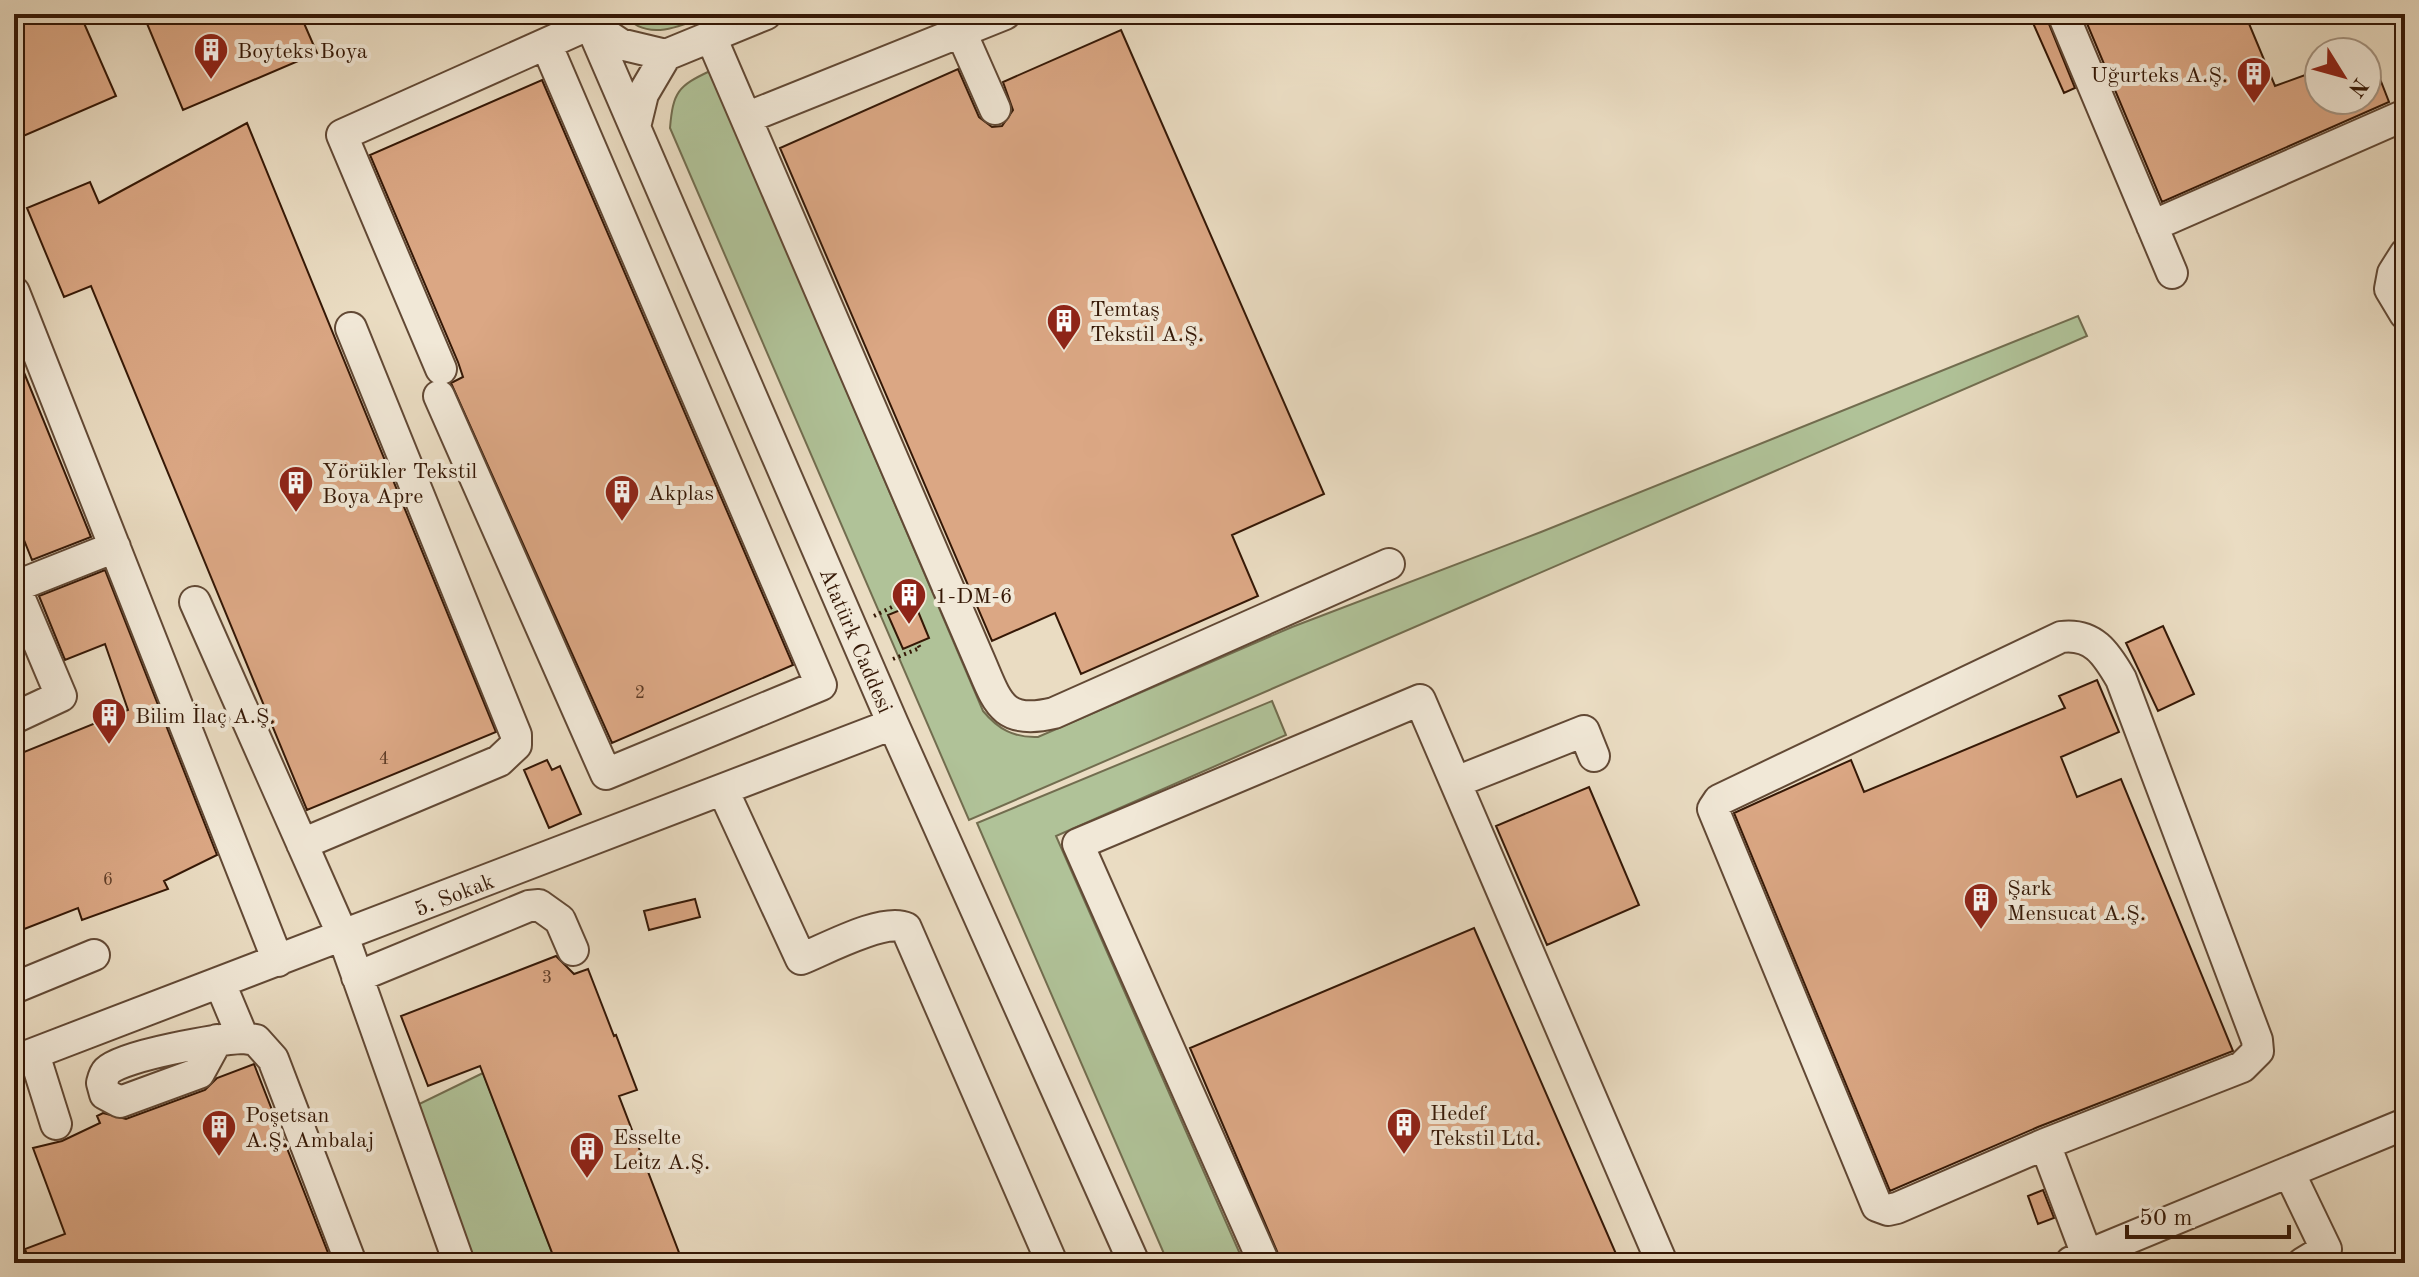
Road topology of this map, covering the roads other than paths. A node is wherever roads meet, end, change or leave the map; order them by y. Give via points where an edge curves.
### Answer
1 (766, 14) edge
2 (1005, 14) edge
3 (2063, 14) edge
4 (588, 19) edge
5 (961, 32) junction
6 (711, 37) junction
7 (547, 46) junction
8 (666, 55) junction
9 (995, 109) dead end
10 (2405, 115) edge
11 (746, 118) junction
12 (635, 127) junction
13 (2152, 226) junction
14 (2405, 254) edge
15 (2172, 273) dead end
16 (14, 292) edge
17 (2405, 314) edge
18 (351, 328) dead end
19 (115, 547) junction
20 (1389, 564) dead end
21 (15, 587) edge
22 (195, 602) dead end
23 (14, 718) edge
24 (893, 724) junction
25 (1594, 756) dead end
26 (1456, 782) junction
27 (723, 790) junction
28 (302, 844) junction
29 (497, 877) junction
30 (511, 913) junction
31 (343, 936) junction
32 (573, 950) dead end
33 (94, 955) dead end
34 (278, 961) junction
35 (357, 977) junction
36 (220, 983) junction
37 (14, 988) edge
38 (24, 1058) edge
39 (56, 1124) dead end
40 (2405, 1124) edge
41 (2045, 1144) junction
42 (2289, 1172) junction
43 (2323, 1258) edge
44 (2082, 1261) edge
45 (351, 1263) edge
46 (459, 1263) edge
47 (1052, 1263) edge
48 (1134, 1263) edge
49 (1264, 1263) edge
50 (1662, 1263) edge

1 - 6 street
2 - 5 street
3 - 13 street
4 - 7 street
4 - 8 street via 620,44
4 - 12 street, Atatürk Caddesi
5 - 9 street
5 - 11 street
6 - 8 street
6 - 11 street
7 - 7 street via 821,685 606,774 440,383 342,135
8 - 12 street via 643,94
10 - 13 street
11 - 20 street via 978,657 993,690 1013,715 1030,719 1054,713
12 - 24 street, Atatürk Caddesi
13 - 15 street
14 - 17 street via 2390,289
16 - 19 street
18 - 28 street via 516,745 499,761
19 - 21 street
19 - 34 street
21 - 23 street via 61,696
22 - 28 street
24 - 27 street, 5. Sokak
24 - 48 street, Atatürk Caddesi
25 - 26 street via 1584,731
26 - 49 street via 1420,700 1078,844
26 - 50 street
27 - 29 street, 5. Sokak
27 - 47 street via 801,959 880,927 906,928
28 - 31 street
29 - 30 street
29 - 31 street, 5. Sokak
30 - 32 street via 539,905 560,920
30 - 35 street
31 - 34 street, 5. Sokak
31 - 35 street
33 - 37 street
34 - 36 street, 5. Sokak
35 - 46 street
36 - 38 street, 5. Sokak
36 - 45 street via 230,1039 256,1040 273,1059
38 - 39 street
40 - 42 street
41 - 41 street via 2242,1067 2258,1051 2121,679 2106,652 2078,635 2061,637 1719,800 1713,809 1877,1206 1897,1208
41 - 44 street
42 - 43 street
42 - 44 street

